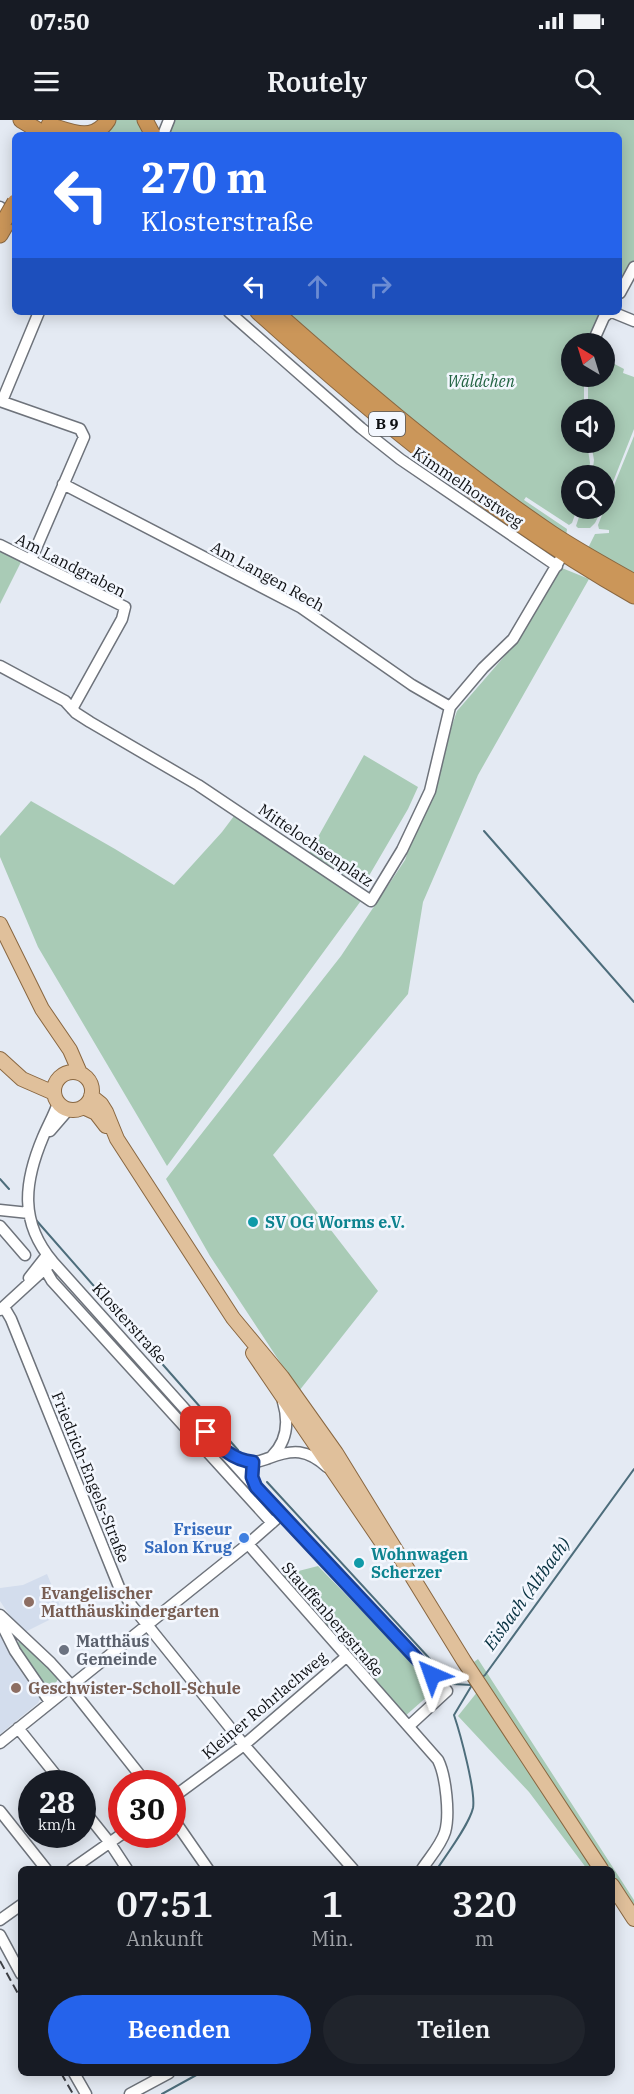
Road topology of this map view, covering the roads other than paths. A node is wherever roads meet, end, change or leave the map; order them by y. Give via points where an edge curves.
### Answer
1 (15, 120) edge
2 (21, 120) edge
3 (108, 120) edge
4 (46, 127) edge
5 (25, 132) edge
6 (70, 132) edge
7 (94, 132) edge
8 (634, 267) edge
9 (622, 289) edge
10 (38, 315) edge
11 (232, 315) edge
12 (261, 315) edge
13 (279, 315) edge
14 (607, 315) edge
15 (619, 315) edge
16 (634, 321) edge
17 (597, 333) edge
18 (1, 401) edge
19 (63, 484) junction
20 (0, 545) edge
21 (31, 560) junction
22 (558, 563) joint
23 (634, 582) edge
24 (634, 596) edge
25 (0, 666) edge
26 (450, 707) junction
27 (72, 709) junction
28 (0, 924) edge
29 (0, 939) edge
30 (2, 1061) edge
31 (75, 1073) junction
32 (59, 1097) junction
33 (87, 1101) junction
34 (0, 1210) edge
35 (28, 1213) junction
36 (0, 1226) edge
37 (25, 1255) dead end
38 (48, 1262) junction
39 (194, 1262) junction
40 (2, 1309) edge
41 (282, 1395) junction
42 (221, 1448) junction
43 (271, 1457) junction
44 (253, 1462) junction
45 (334, 1473) junction
46 (254, 1484) junction
47 (282, 1514) junction
48 (272, 1523) junction
49 (248, 1544) junction
50 (0, 1616) edge
51 (0, 1621) edge
52 (146, 1624) junction
53 (346, 1657) junction
54 (464, 1661) junction
55 (70, 1686) junction
56 (50, 1702) junction
57 (409, 1726) junction
58 (18, 1728) junction
59 (0, 1743) edge
60 (244, 1745) junction
61 (52, 1770) edge
62 (136, 1770) edge
63 (186, 1788) edge
64 (0, 1811) edge
65 (96, 1825) edge
66 (186, 1837) edge
67 (108, 1840) edge
68 (108, 1843) edge
69 (114, 1848) edge
70 (44, 1866) edge
71 (76, 1866) edge
72 (124, 1866) edge
73 (206, 1866) edge
74 (350, 1866) edge
75 (424, 1866) edge
76 (599, 1866) edge
77 (615, 1890) edge
78 (18, 1907) edge
79 (634, 1918) edge
80 (0, 1920) edge
81 (0, 1935) edge
82 (18, 1968) edge
83 (77, 2076) edge
84 (162, 2076) edge
85 (86, 2094) edge
86 (130, 2094) edge

1 - 5 highway
2 - 4 highway
3 - 7 highway
4 - 6 highway
8 - 9 street
10 - 18 street
11 - 22 street, Kimmelhorstweg via 400,459
12 - 24 highway, B 9 via 375,414 496,509
13 - 23 highway, B 9 via 364,390 477,479 552,533
14 - 17 street
15 - 16 street
18 - 19 street via 83,433
19 - 21 street
19 - 26 street, Am Langen Rech via 300,607 412,686
20 - 21 street, Am Landgraben
21 - 27 street, Am Landgraben via 124,608 122,619
22 - 26 street, Mittelochsenplatz via 513,639
25 - 27 street, Mittelochsenplatz via 65,701
26 - 27 street, Mittelochsenplatz via 430,791 372,901 198,784
28 - 31 main road via 42,1009 70,1050
29 - 31 main road via 43,1023
30 - 32 main road
31 - 32 main road, Klosterstraße via 63,1074
31 - 33 main road via 90,1083
32 - 33 main road
32 - 35 street, Klosterstraße via 29,1181
33 - 39 main road
34 - 35 street
35 - 38 street, Klosterstraße
36 - 37 street
38 - 40 street
38 - 42 street, Klosterstraße
38 - 48 street via 52,1281
39 - 41 main road
39 - 54 main road via 336,1453
40 - 52 street, Friedrich-Engels-Straße via 11,1319 119,1587
41 - 43 street via 286,1430 280,1447
41 - 45 main road
42 - 44 street, Klosterstraße
42 - 46 street, Klosterstraße
43 - 44 street
43 - 45 street via 302,1453
44 - 46 street
45 - 54 main road
46 - 47 street, Klosterstraße
47 - 48 street
47 - 57 street, Klosterstraße via 447,1691
48 - 49 street
49 - 52 street
49 - 53 street, Stauffenbergstraße
50 - 55 street
51 - 56 street
52 - 55 street
52 - 60 street, Friedrich-Engels-Straße
53 - 57 street, Stauffenbergstraße
53 - 60 street, Kleiner Rohrlachweg
54 - 76 main road
55 - 56 street
55 - 62 street
56 - 58 street
57 - 75 street, Stauffenbergstraße via 438,1760 445,1789 446,1831
58 - 59 street
58 - 61 street
60 - 63 street, Kleiner Rohrlachweg
60 - 74 street, Friedrich-Engels-Straße
64 - 70 street
65 - 67 street
66 - 73 street
68 - 71 street
69 - 72 street
77 - 79 main road
78 - 80 street
81 - 82 street
83 - 85 street
84 - 86 street

